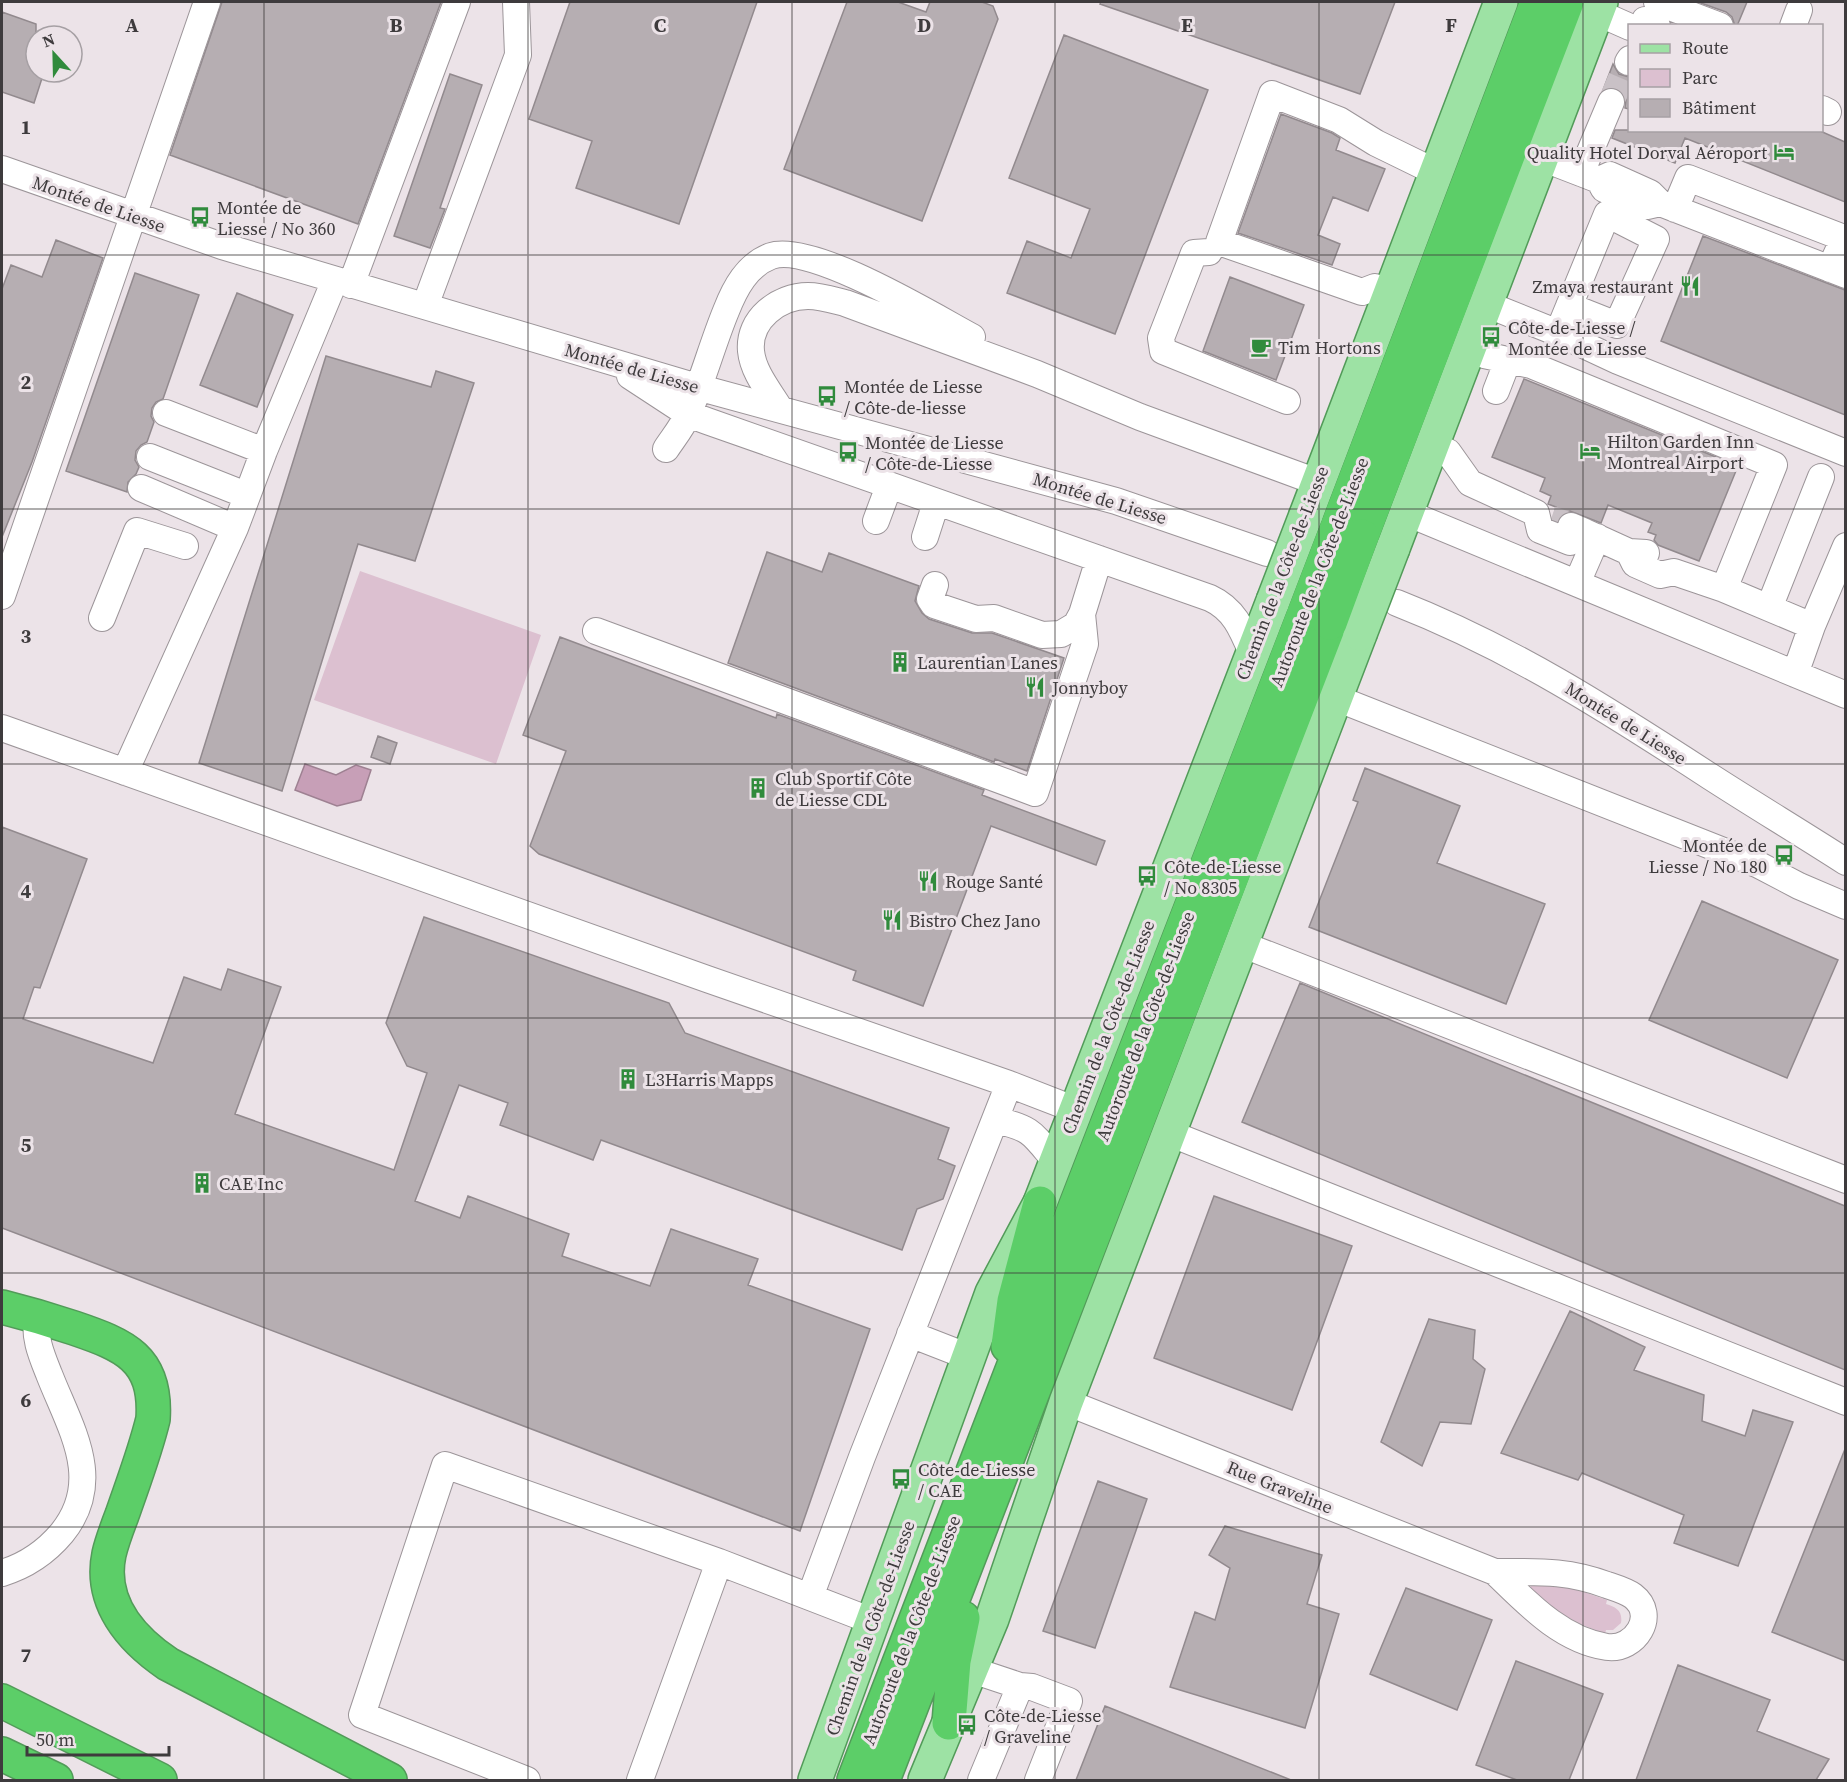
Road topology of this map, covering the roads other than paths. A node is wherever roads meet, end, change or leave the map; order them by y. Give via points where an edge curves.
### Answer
1 (207, 2) edge
2 (457, 2) edge
3 (516, 2) edge
4 (1500, 2) edge
5 (1537, 2) edge
6 (1588, 5) edge
7 (1658, 8) edge
8 (1706, 23) edge
9 (1644, 24) edge
10 (1628, 26) edge
11 (1611, 102) tunnel mouth
12 (1542, 158) junction
13 (2, 169) edge
14 (1437, 170) junction
15 (1590, 176) junction
16 (1667, 206) junction
17 (132, 216) junction
18 (1209, 252) dead end
19 (1838, 272) edge
20 (343, 283) junction
21 (1390, 291) junction
22 (1486, 304) junction
23 (425, 306) junction
24 (1569, 306) dead end
25 (1558, 333) junction
26 (1469, 349) junction
27 (1508, 360) junction
28 (607, 361) junction
29 (1037, 374) junction
30 (697, 387) junction
31 (1496, 391) dead end
32 (1287, 401) dead end
33 (780, 409) junction
34 (166, 413) dead end
35 (688, 414) junction
36 (1432, 446) junction
37 (666, 449) dead end
38 (264, 451) junction
39 (1845, 453) edge
40 (150, 457) dead end
41 (1821, 477) dead end
42 (1317, 482) junction
43 (889, 486) junction
44 (141, 488) dead end
45 (246, 495) junction
46 (936, 503) junction
47 (1407, 513) junction
48 (876, 521) dead end
49 (1568, 525) junction
50 (235, 528) junction
51 (1350, 532) junction
52 (925, 537) dead end
53 (185, 546) dead end
54 (1845, 546) edge
55 (1267, 553) dead end
56 (1099, 559) junction
57 (1577, 583) junction
58 (935, 585) dead end
59 (1724, 589) junction
60 (2, 596) edge
61 (1397, 603) dead end
62 (1769, 608) junction
63 (1082, 614) junction
64 (102, 618) dead end
65 (1317, 618) junction
66 (1812, 626) junction
67 (596, 631) dead end
68 (1252, 653) junction
69 (1795, 674) junction
70 (1845, 695) edge
71 (1336, 698) junction
72 (2, 728) edge
73 (125, 772) junction
74 (1839, 852) edge
75 (1845, 906) edge
76 (1241, 944) junction
77 (1010, 1084) junction
78 (1076, 1110) junction
79 (996, 1120) junction
80 (1169, 1133) junction
81 (1056, 1162) junction
82 (1845, 1180) edge
83 (1040, 1203) junction
84 (2, 1300) edge
85 (2, 1307) edge
86 (38, 1316) junction
87 (910, 1334) junction
88 (969, 1357) junction
89 (1001, 1398) junction
90 (1066, 1402) junction
91 (1845, 1402) edge
92 (983, 1522) junction
93 (719, 1562) junction
94 (1495, 1572) junction
95 (2, 1573) edge
96 (810, 1597) junction
97 (872, 1621) junction
98 (972, 1670) junction
99 (1020, 1686) junction
100 (2, 1701) edge
101 (949, 1723) junction
102 (2, 1754) edge
103 (56, 1780) edge
104 (160, 1780) edge
105 (390, 1780) edge
106 (527, 1780) edge
107 (640, 1780) edge
108 (815, 1780) edge
109 (854, 1780) edge
110 (884, 1780) edge
111 (925, 1780) edge
112 (981, 1780) edge
113 (1038, 1780) edge

1 - 17 street
2 - 20 street
3 - 23 street via 518,55
4 - 14 main road, Chemin de la Côte-de-Liesse
5 - 51 highway, Autoroute de la Côte-de-Liesse
6 - 10 street
6 - 12 main road
6 - 51 highway, Autoroute de la Côte-de-Liesse
7 - 8 street
7 - 9 street
11 - 15 street
12 - 15 street
12 - 22 main road
13 - 17 street, Montée de Liesse
14 - 21 main road, Chemin de la Côte-de-Liesse
14 - 21 street via 1376,143 1339,120 1272,94 1219,242 1362,292 1375,286
15 - 16 street via 1604,189 1628,199 1647,206
16 - 19 street
16 - 19 street via 1688,178 1844,238
17 - 20 street, Montée de Liesse
17 - 60 street
18 - 32 street via 1194,253 1161,338 1163,351
20 - 23 street, Montée de Liesse
20 - 38 street
21 - 42 main road, Chemin de la Côte-de-Liesse
22 - 25 street
22 - 26 main road
23 - 28 street, Montée de Liesse
24 - 25 street
25 - 39 street
26 - 27 street
26 - 36 main road
27 - 31 street
27 - 59 street via 1531,365 1774,465
28 - 30 street, Montée de Liesse
28 - 35 street
29 - 30 street via 892,293 811,258 780,254 758,262 741,281
29 - 33 street via 845,303 819,297 796,298 765,314 751,343 755,368
29 - 42 street via 1140,417
30 - 33 street, Montée de Liesse
30 - 35 street
33 - 55 street, Montée de Liesse via 1116,501
34 - 38 street
35 - 37 street
35 - 43 street
36 - 47 main road
36 - 49 street via 1448,452 1470,483
38 - 45 street
40 - 45 street
41 - 62 street
42 - 68 main road, Chemin de la Côte-de-Liesse, bridge
43 - 46 street
43 - 48 street
44 - 50 street
45 - 50 street
46 - 52 street
46 - 56 street
47 - 57 street
47 - 71 main road, bridge
49 - 57 street
49 - 59 street via 1629,552 1641,551 1666,561 1674,572
50 - 73 street
51 - 65 highway, Autoroute de la Côte-de-Liesse, bridge
53 - 64 street via 137,531
54 - 66 street
56 - 63 street
56 - 68 street via 1223,605 1236,620
57 - 69 street
58 - 63 street via 930,599 934,605 976,619 994,618 1042,634 1061,634 1076,625
59 - 62 street
61 - 74 street, Montée de Liesse via 1542,671
62 - 66 street
63 - 67 street via 1085,644 1035,793
65 - 89 highway, Autoroute de la Côte-de-Liesse
65 - 92 highway, Autoroute de la Côte-de-Liesse
66 - 69 street
68 - 78 main road, Chemin de la Côte-de-Liesse
69 - 70 street
71 - 75 street via 1759,865
71 - 76 main road
72 - 73 street
73 - 77 street
76 - 80 main road
76 - 82 street
77 - 78 street
77 - 79 street
78 - 81 main road, Chemin de la Côte-de-Liesse
79 - 81 street via 1027,1130
79 - 87 street
80 - 90 main road
80 - 91 street
81 - 83 main road, Chemin de la Côte-de-Liesse
83 - 88 main road, Chemin de la Côte-de-Liesse via 992,1293
83 - 89 highway via 1014,1301
84 - 86 highway
85 - 86 highway
86 - 95 street via 40,1353 82,1460 82,1489 75,1513 58,1538 34,1558
86 - 105 highway via 118,1344 140,1362 152,1389 153,1419 113,1540 107,1570 112,1601 129,1631 168,1664
87 - 88 street
87 - 96 street
88 - 97 main road, Chemin de la Côte-de-Liesse
89 - 109 highway, Autoroute de la Côte-de-Liesse
90 - 94 street, Rue Graveline
90 - 98 main road
92 - 101 highway via 954,1662
92 - 110 highway, Autoroute de la Côte-de-Liesse
93 - 96 street
93 - 106 street via 445,1465 362,1715
93 - 107 street
94 - 94 street, Rue Graveline via 1546,1619 1596,1644 1626,1646 1643,1621 1642,1607 1632,1596 1582,1576
96 - 97 street
97 - 108 main road, Chemin de la Côte-de-Liesse
98 - 99 street
98 - 101 main road
99 - 112 street
99 - 113 street via 1069,1701
100 - 104 highway
101 - 111 main road
102 - 103 highway

